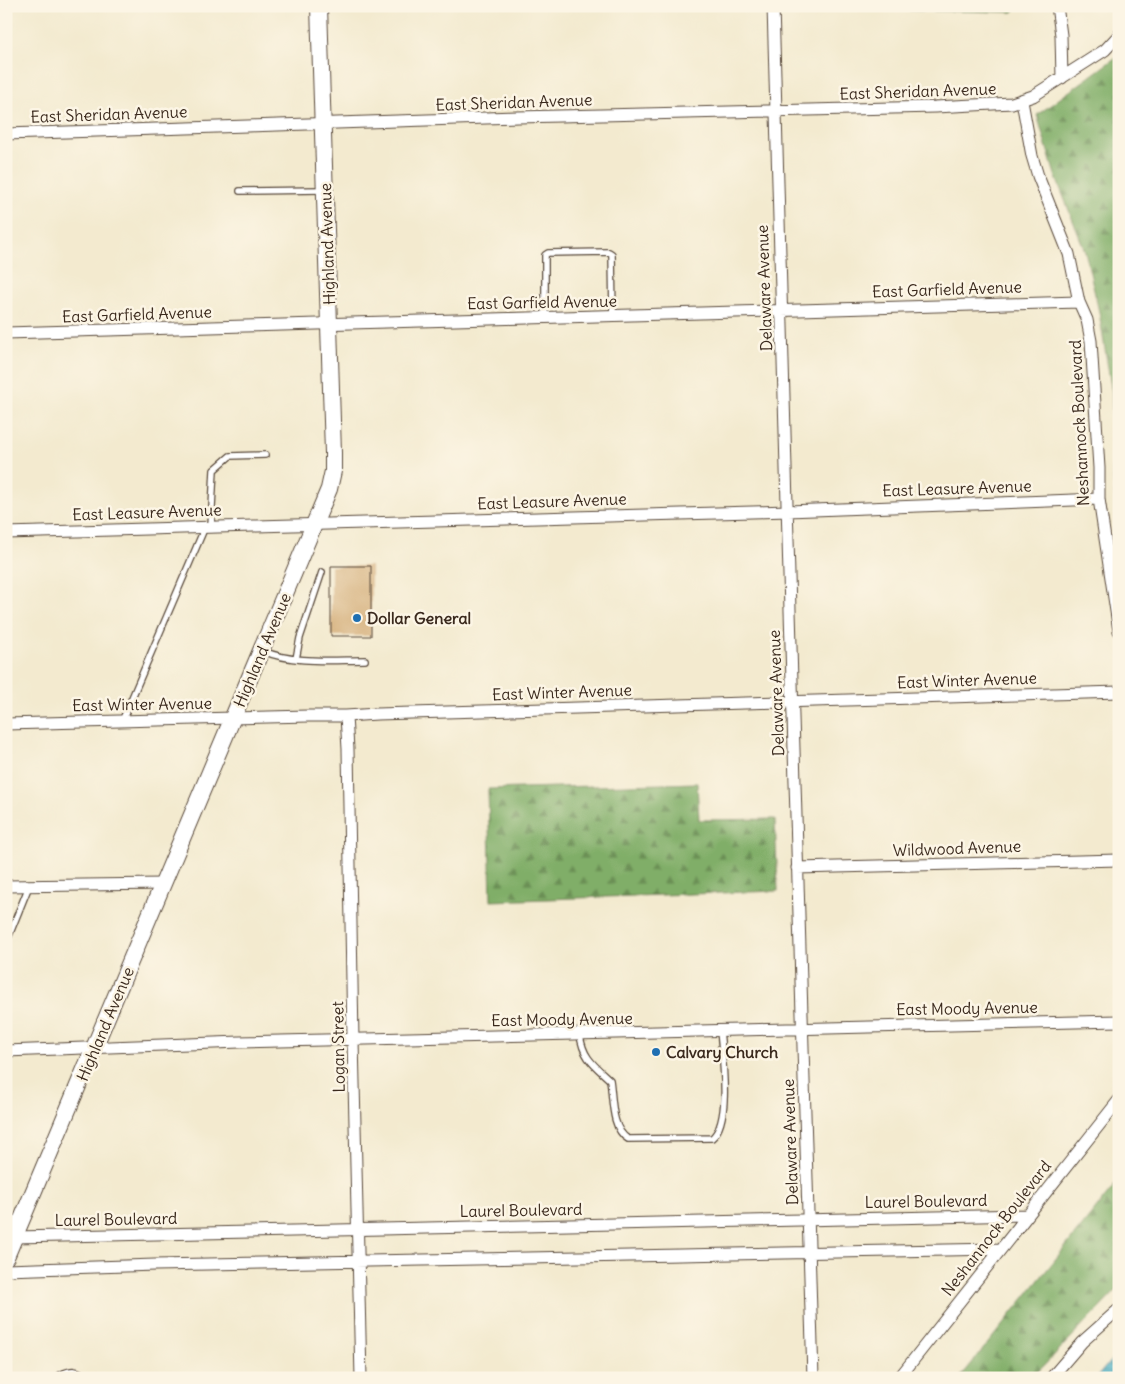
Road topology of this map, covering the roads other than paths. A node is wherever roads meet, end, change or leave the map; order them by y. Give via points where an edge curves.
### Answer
1 (319, 6) edge
2 (773, 6) edge
3 (1057, 6) edge
4 (1119, 35) edge
5 (1062, 78) junction
6 (1022, 101) junction
7 (775, 112) junction
8 (324, 124) junction
9 (6, 134) edge
10 (326, 190) junction
11 (240, 191) dead end
12 (1079, 302) junction
13 (781, 310) junction
14 (613, 316) junction
15 (545, 318) junction
16 (330, 324) junction
17 (6, 334) edge
18 (265, 455) dead end
19 (1098, 499) junction
20 (788, 511) junction
21 (316, 524) junction
22 (208, 526) junction
23 (6, 533) edge
24 (322, 572) dead end
25 (1119, 631) edge
26 (261, 650) junction
27 (296, 659) junction
28 (365, 660) dead end
29 (1119, 692) edge
30 (793, 702) junction
31 (346, 716) junction
32 (233, 718) junction
33 (122, 721) junction
34 (6, 724) edge
35 (1119, 860) edge
36 (797, 868) junction
37 (163, 884) junction
38 (6, 886) edge
39 (29, 886) junction
40 (7, 942) edge
41 (1119, 1021) edge
42 (802, 1028) junction
43 (720, 1030) junction
44 (580, 1035) junction
45 (353, 1040) junction
46 (95, 1048) junction
47 (6, 1051) edge
48 (1119, 1100) edge
49 (1027, 1215) junction
50 (808, 1220) junction
51 (357, 1230) junction
52 (10, 1245) edge
53 (1000, 1248) junction
54 (809, 1251) junction
55 (358, 1262) junction
56 (6, 1270) edge
57 (1119, 1309) edge
58 (59, 1378) edge
59 (86, 1378) edge
60 (361, 1378) edge
61 (813, 1378) edge
62 (899, 1378) edge
63 (1051, 1378) edge

1 - 8 main road, Highland Avenue
2 - 7 street, Delaware Avenue
3 - 5 street
4 - 5 street via 1105,50
5 - 6 street
6 - 7 street, East Sheridan Avenue
6 - 12 street, Neshannock Boulevard via 1032,156 1068,254
7 - 8 street, East Sheridan Avenue
7 - 13 street, Delaware Avenue
8 - 9 street, East Sheridan Avenue
8 - 10 main road, Highland Avenue
10 - 11 lane
10 - 16 main road, Highland Avenue
12 - 13 street, East Garfield Avenue
12 - 19 street, Neshannock Boulevard via 1092,341
13 - 14 street, East Garfield Avenue
13 - 20 street, Delaware Avenue
14 - 15 street, East Garfield Avenue
14 - 15 lane via 612,254 548,253 545,255
15 - 16 street, East Garfield Avenue
16 - 17 street, East Garfield Avenue
16 - 21 main road, Highland Avenue via 333,471
18 - 22 lane via 230,456 214,470
19 - 20 street, East Leasure Avenue
19 - 25 street, Neshannock Boulevard
20 - 21 street, East Leasure Avenue
20 - 30 street, Delaware Avenue
21 - 22 street, East Leasure Avenue
21 - 26 main road, Highland Avenue
22 - 23 street, East Leasure Avenue
22 - 33 lane
24 - 27 lane
26 - 27 lane
26 - 32 main road, Highland Avenue
27 - 28 lane
29 - 30 street, East Winter Avenue
30 - 31 street, East Winter Avenue
30 - 36 street, Delaware Avenue
31 - 32 street, East Winter Avenue
31 - 45 street, Logan Street
32 - 33 street, East Winter Avenue
32 - 37 main road, Highland Avenue
33 - 34 street, East Winter Avenue
35 - 36 street, Wildwood Avenue
36 - 42 street, Delaware Avenue
37 - 39 street
37 - 46 main road, Highland Avenue
38 - 39 street
39 - 40 lane
41 - 42 street, East Moody Avenue
42 - 43 street, East Moody Avenue
42 - 50 street, Delaware Avenue
43 - 44 street, East Moody Avenue
43 - 44 lane via 725,1107 716,1135 712,1138 628,1139 622,1136 616,1122 610,1080 588,1060
44 - 45 street, East Moody Avenue
45 - 46 street, East Moody Avenue
45 - 51 street, Logan Street
46 - 47 street, East Moody Avenue
46 - 52 main road, Highland Avenue
48 - 49 street, Neshannock Boulevard
49 - 50 street, Laurel Boulevard
49 - 53 street, Neshannock Boulevard
50 - 51 street, Laurel Boulevard
50 - 54 street, Delaware Avenue
51 - 52 street, Laurel Boulevard
51 - 55 street, Logan Street
53 - 54 street
53 - 62 street, Neshannock Boulevard
54 - 55 street
54 - 61 street, Delaware Avenue
55 - 56 street
55 - 60 street, Logan Street
57 - 63 street via 1082,1342
58 - 59 lane via 69,1371 78,1371

